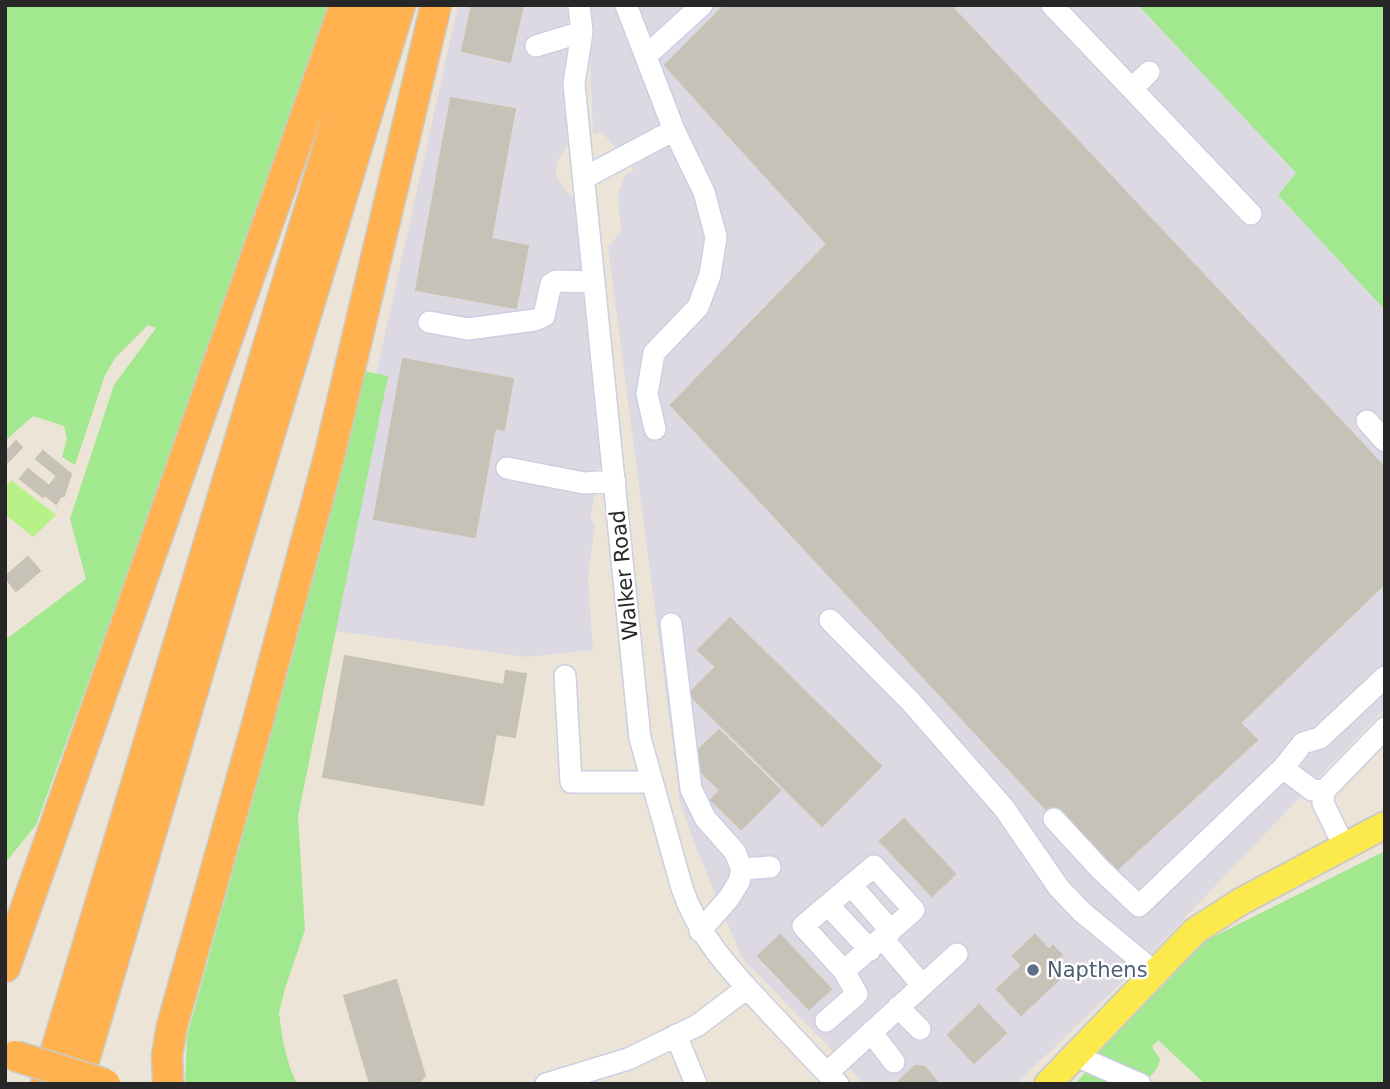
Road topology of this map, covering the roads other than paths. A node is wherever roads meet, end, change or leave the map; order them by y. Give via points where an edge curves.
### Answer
1 (345, 5) edge
2 (371, 5) edge
3 (400, 5) edge
4 (436, 5) edge
5 (579, 5) edge
6 (626, 5) edge
7 (702, 5) edge
8 (1052, 5) edge
9 (582, 32) junction
10 (536, 46) dead end
11 (646, 55) junction
12 (1149, 72) dead end
13 (1132, 89) junction
14 (674, 130) junction
15 (584, 178) junction
16 (1251, 214) dead end
17 (594, 282) junction
18 (429, 322) dead end
19 (1367, 421) dead end
20 (655, 429) dead end
21 (1385, 441) edge
22 (507, 468) dead end
23 (615, 481) junction
24 (830, 620) dead end
25 (671, 624) dead end
26 (565, 676) dead end
27 (1385, 677) edge
28 (1385, 728) edge
29 (1283, 768) junction
30 (652, 782) junction
31 (1324, 791) junction
32 (1054, 819) dead end
33 (1385, 825) edge
34 (1344, 846) junction
35 (770, 867) dead end
36 (742, 869) junction
37 (851, 885) junction
38 (828, 905) junction
39 (700, 930) junction
40 (881, 940) junction
41 (957, 954) dead end
42 (5, 967) edge
43 (844, 971) junction
44 (1156, 973) junction
45 (922, 985) junction
46 (747, 988) junction
47 (898, 1007) junction
48 (826, 1021) dead end
49 (920, 1029) dead end
50 (871, 1032) junction
51 (676, 1035) junction
52 (10, 1054) edge
53 (1076, 1056) junction
54 (894, 1062) dead end
55 (833, 1078) edge
56 (46, 1084) edge
57 (77, 1084) edge
58 (105, 1084) edge
59 (168, 1084) edge
60 (546, 1084) edge
61 (696, 1084) edge
62 (1048, 1084) edge
63 (1140, 1084) edge

1 - 42 highway
2 - 56 highway
3 - 57 highway
4 - 59 highway via 328,457 172,1026
5 - 9 street, Walker Road
6 - 11 street
7 - 11 street
8 - 13 street
9 - 10 street
9 - 15 street, Walker Road via 574,84
11 - 14 street
12 - 13 street
13 - 16 street
14 - 15 street
14 - 20 street via 704,192 716,237 710,275 698,307 654,353 647,394
15 - 17 street, Walker Road
17 - 18 street via 551,284 544,316 535,320 468,329
17 - 23 street, Walker Road
19 - 21 street
22 - 23 street via 584,483
23 - 30 street, Walker Road via 640,738
24 - 44 street via 911,702 1004,808 1059,888
25 - 36 street via 691,789 705,818 735,852
26 - 30 street via 571,782
27 - 29 street via 1320,738 1303,743
28 - 31 street
29 - 31 street via 1312,790
29 - 32 street via 1139,906
30 - 39 street, Walker Road via 685,898
31 - 34 street via 1323,803
33 - 34 main road
34 - 44 main road via 1217,916
35 - 36 street
36 - 39 street via 729,898
37 - 38 street
37 - 40 street
37 - 40 street via 874,866 914,910
38 - 40 street
38 - 43 street via 803,926
39 - 46 street, Walker Road
40 - 43 street
40 - 45 street
41 - 45 street
43 - 48 street via 858,994
44 - 53 main road
45 - 47 street
46 - 51 street via 698,1026
46 - 55 street, Walker Road
47 - 49 street
47 - 50 street
50 - 54 street
50 - 55 street
51 - 60 street via 628,1059
51 - 61 street
52 - 58 highway, bridge
53 - 62 main road
53 - 63 street

